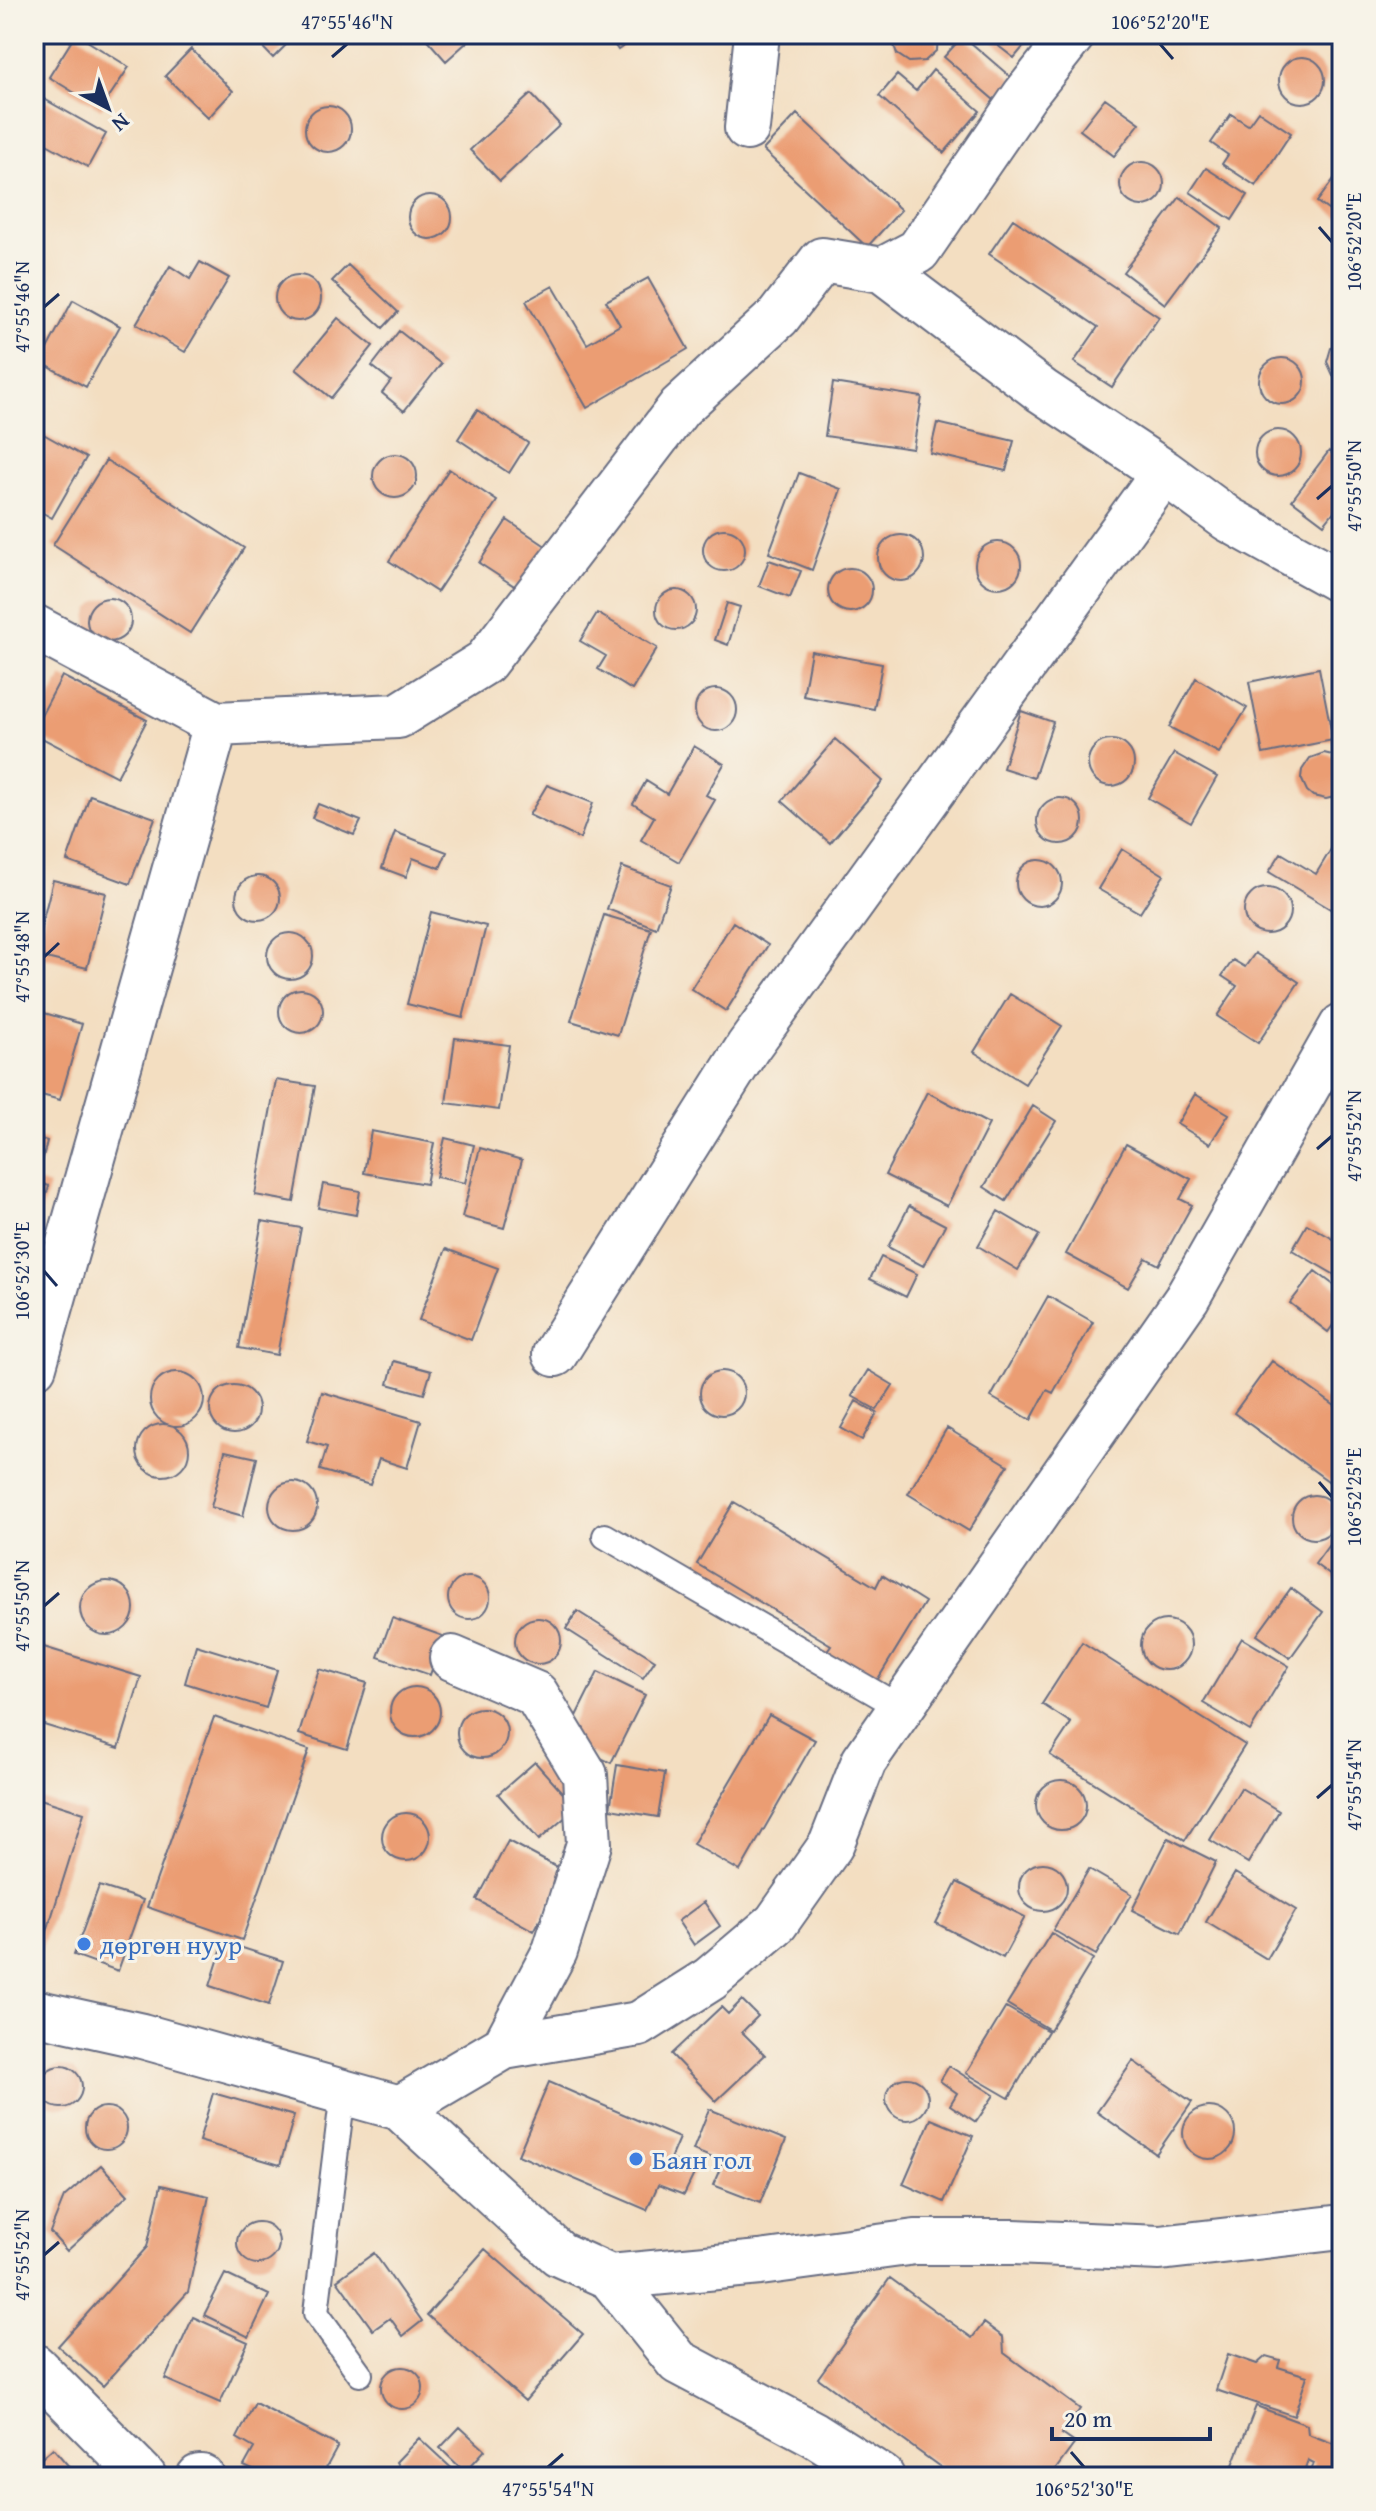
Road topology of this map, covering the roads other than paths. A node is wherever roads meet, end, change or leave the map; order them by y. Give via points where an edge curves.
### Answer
1 (757, 34) edge
2 (1073, 34) edge
3 (747, 128) dead end
4 (882, 270) junction
5 (1164, 472) junction
6 (1342, 582) edge
7 (34, 627) edge
8 (216, 724) junction
9 (1342, 1026) edge
10 (555, 1354) dead end
11 (34, 1366) edge
12 (605, 1536) dead end
13 (452, 1658) dead end
14 (901, 1708) junction
15 (34, 2012) edge
16 (504, 2047) junction
17 (343, 2092) junction
18 (400, 2108) junction
19 (1342, 2227) edge
20 (610, 2277) junction
21 (34, 2366) edge
22 (360, 2374) dead end
23 (144, 2477) edge
24 (882, 2477) edge

1 - 3 street
2 - 4 street via 918,251
4 - 5 street via 1042,391
4 - 8 street via 822,260 778,317 680,407 485,662 398,716
5 - 6 street via 1228,519
5 - 10 street via 748,1047
7 - 8 street
8 - 11 street
9 - 14 street via 1187,1298
12 - 14 lane
13 - 16 street via 536,1694 585,1775 589,1844 555,1951
14 - 16 street via 864,1761 831,1845 776,1923 732,1961 639,2024
15 - 17 street
16 - 18 street
17 - 18 street
17 - 22 lane via 316,2313
18 - 20 street via 559,2254
19 - 20 street via 1160,2248 915,2242
20 - 24 street via 678,2362 814,2434
21 - 23 street

